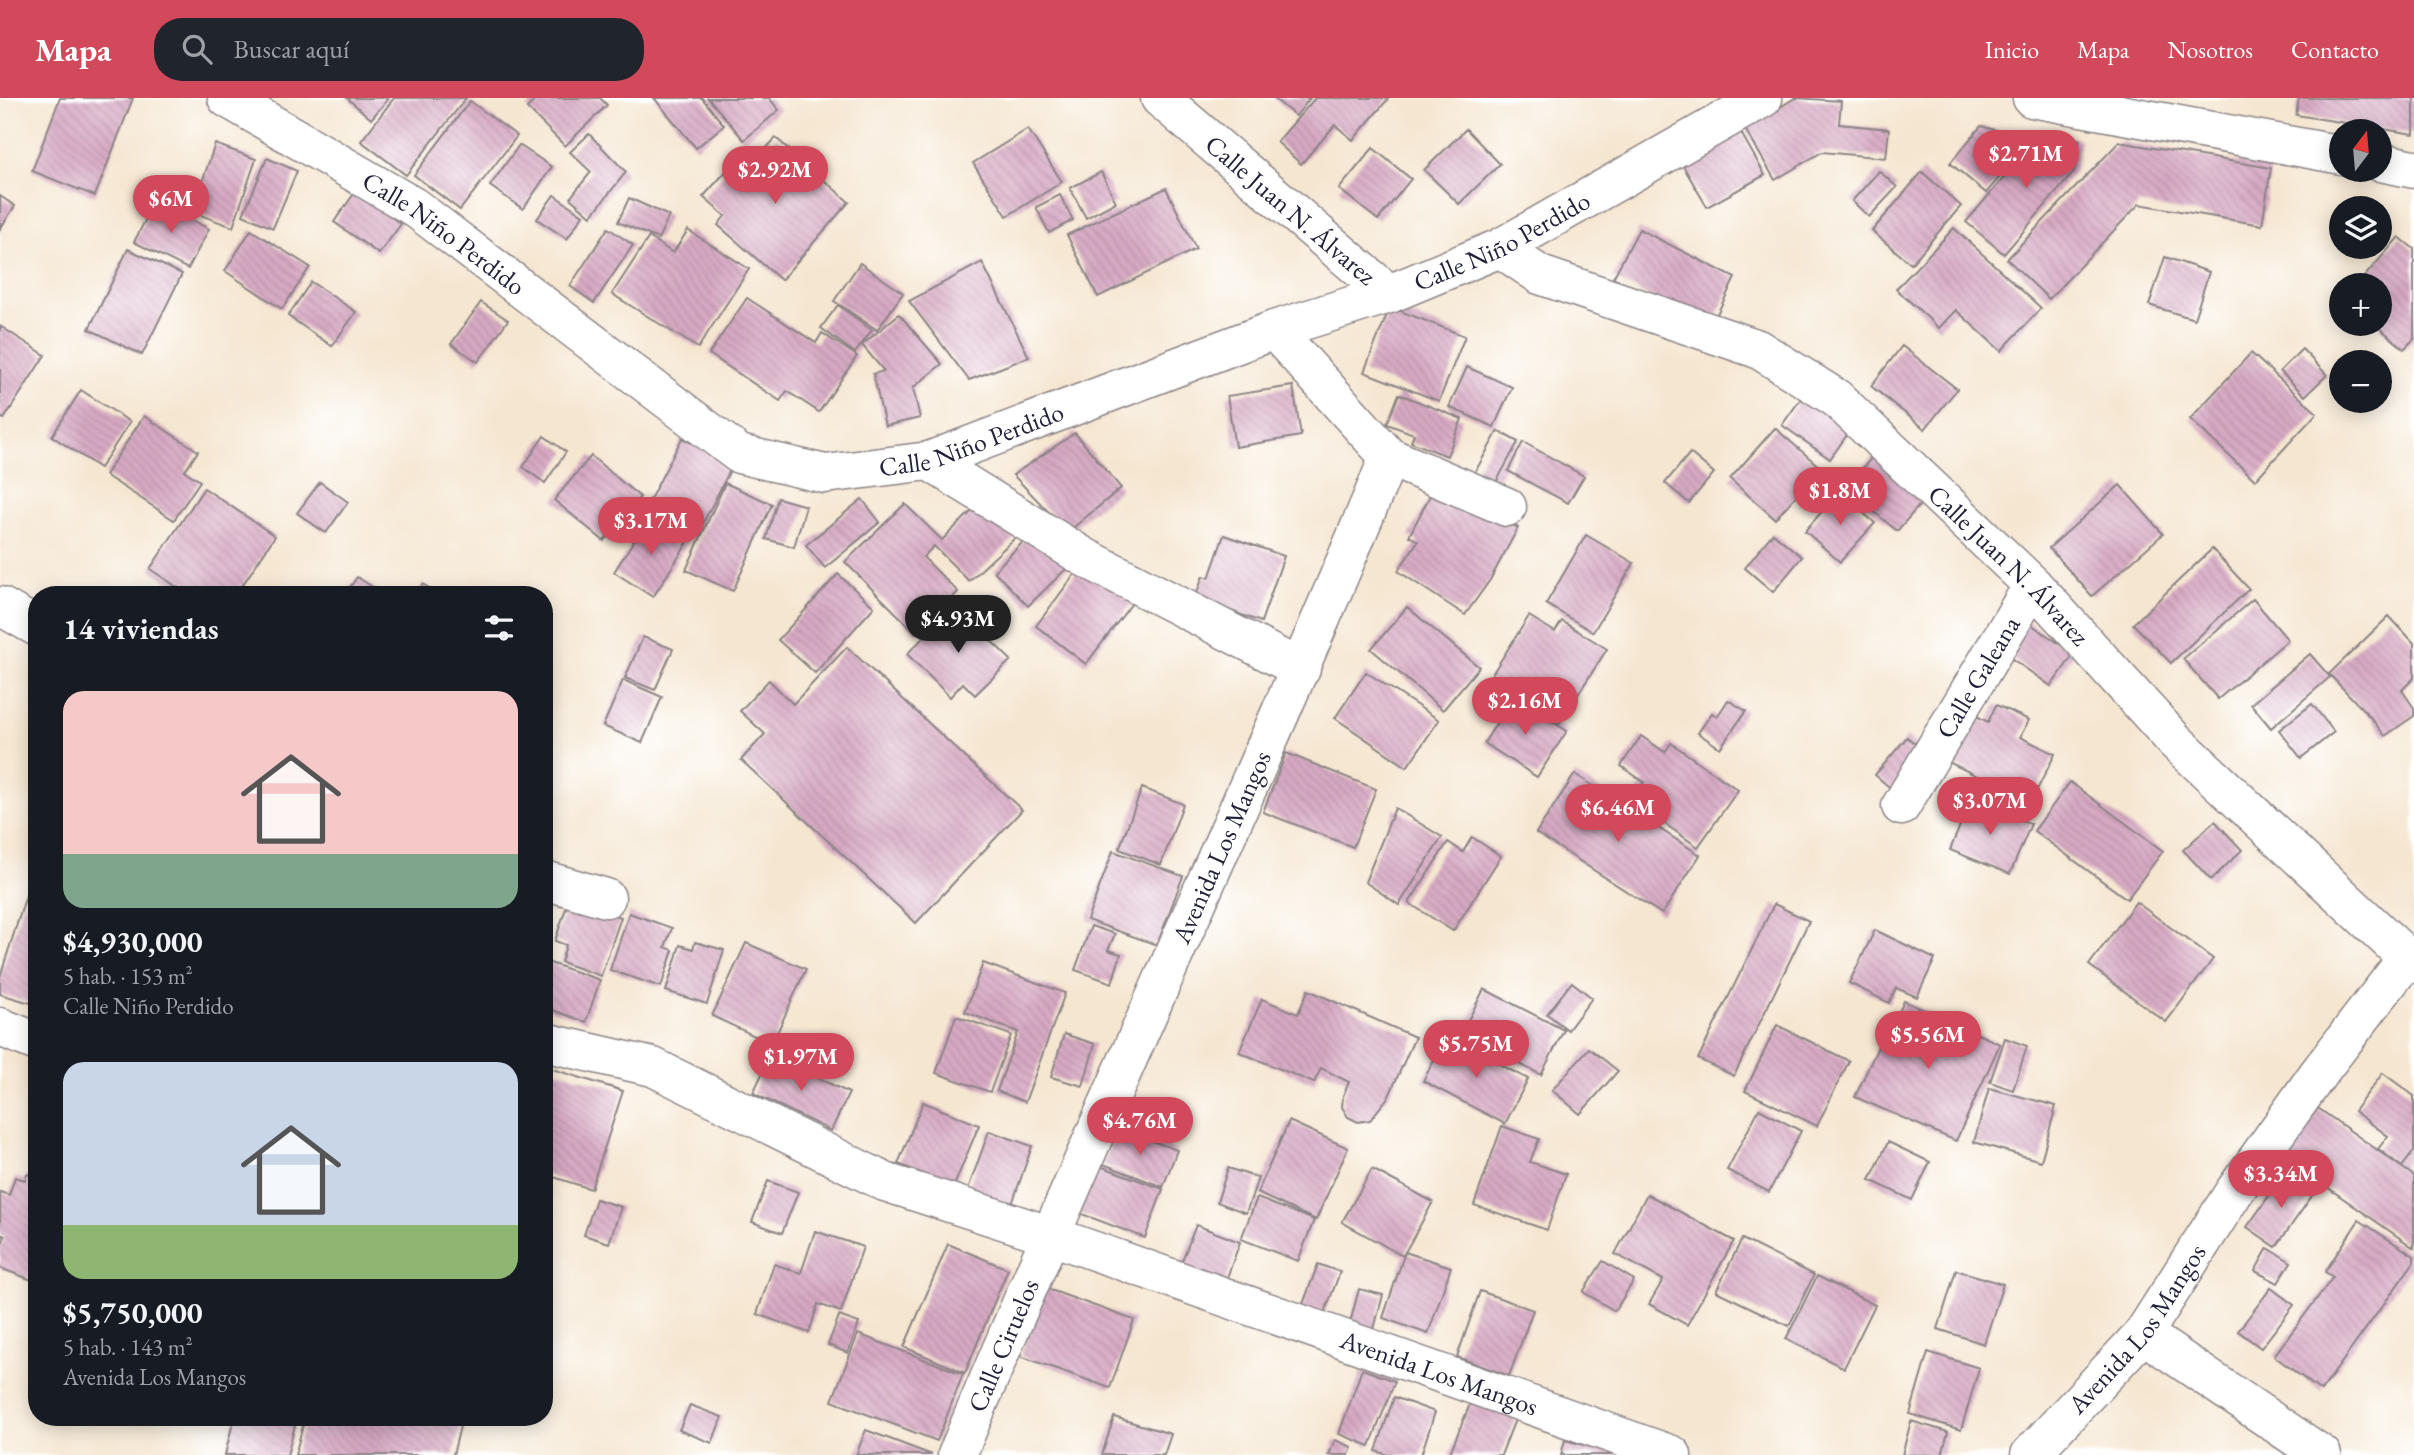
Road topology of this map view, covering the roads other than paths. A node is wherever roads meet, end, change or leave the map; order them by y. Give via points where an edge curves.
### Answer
1 (227, 98) edge
2 (1160, 98) edge
3 (1763, 98) edge
4 (2032, 98) edge
5 (2329, 153) edge
6 (2392, 164) edge
7 (2414, 169) edge
8 (1500, 248) junction
9 (1388, 294) junction
10 (1274, 330) junction
11 (1389, 457) junction
12 (929, 461) junction
13 (1507, 507) dead end
14 (2033, 585) junction
15 (0, 606) edge
16 (28, 622) edge
17 (1301, 669) junction
18 (1901, 806) dead end
19 (553, 883) edge
20 (606, 898) dead end
21 (2411, 961) edge
22 (0, 1027) edge
23 (28, 1038) edge
24 (553, 1044) edge
25 (1049, 1235) junction
26 (2143, 1334) junction
27 (957, 1455) edge
28 (1672, 1455) edge
29 (2030, 1455) edge
30 (2322, 1455) edge

1 - 12 street, Calle Niño Perdido via 414,207 739,454 825,474
2 - 9 street, Calle Juan N. Álvarez
3 - 8 street, Calle Niño Perdido
4 - 5 street
6 - 7 street
8 - 9 street, Calle Niño Perdido
8 - 14 street, Calle Juan N. Álvarez via 1540,275 1758,349 1836,398
9 - 10 street, Calle Niño Perdido
10 - 11 street
10 - 12 street, Calle Niño Perdido
11 - 13 street
11 - 17 street, Avenida Los Mangos
12 - 17 street via 1084,557
14 - 18 street, Calle Galeana
14 - 21 street, Calle Juan N. Álvarez via 2175,741
15 - 16 street
17 - 25 street, Avenida Los Mangos
19 - 20 street
21 - 26 street, Avenida Los Mangos via 2318,1074 2234,1192
22 - 23 street
24 - 25 street, Avenida Los Mangos via 653,1067 885,1182
25 - 27 street, Calle Ciruelos
25 - 28 street, Avenida Los Mangos
26 - 29 street, Avenida Los Mangos
26 - 30 street

